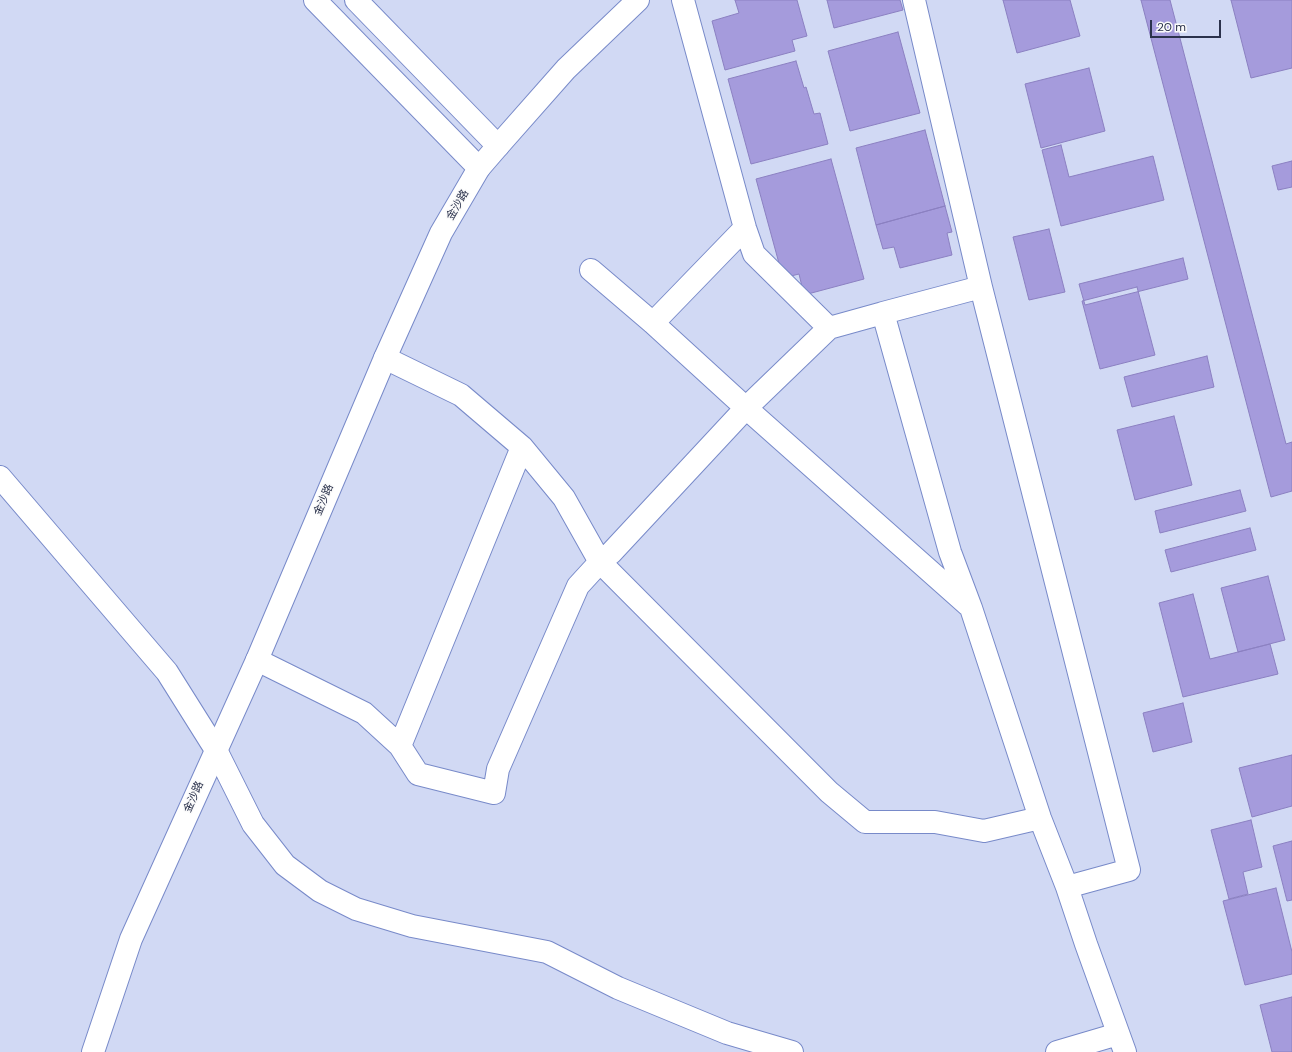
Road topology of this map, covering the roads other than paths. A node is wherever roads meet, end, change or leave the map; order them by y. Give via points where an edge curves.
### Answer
1 (315, 0) edge
2 (356, 0) edge
3 (638, 0) edge
4 (683, 0) edge
5 (914, 0) edge
6 (498, 146) junction
7 (479, 168) junction
8 (745, 228) junction
9 (591, 270) dead end
10 (981, 287) junction
11 (883, 313) junction
12 (653, 323) junction
13 (828, 328) junction
14 (385, 358) junction
15 (746, 408) junction
16 (522, 447) junction
17 (0, 477) edge
18 (600, 562) junction
19 (971, 608) junction
20 (257, 660) junction
21 (400, 746) junction
22 (216, 750) junction
23 (1040, 818) junction
24 (1067, 887) junction
25 (1122, 1043) edge
26 (93, 1052) edge
27 (792, 1052) edge
28 (1056, 1052) edge

1 - 7 street
2 - 6 street
3 - 6 street, 金沙路 via 566,69
4 - 8 street
5 - 10 street
6 - 7 street, 金沙路
7 - 14 street, 金沙路 via 442,233
8 - 12 street
8 - 13 street via 754,254
9 - 12 street
10 - 11 street
10 - 24 street via 1128,870
11 - 13 street
11 - 19 street via 950,552
12 - 15 street
13 - 15 street
14 - 16 street via 461,395
14 - 20 street, 金沙路
15 - 18 street via 611,554
15 - 19 street
16 - 18 street via 564,498
16 - 21 street
17 - 22 street via 167,672
18 - 21 street via 578,586 498,769 494,793 418,774
18 - 23 street via 829,792 865,822 935,822 984,831
19 - 23 street
20 - 21 street via 364,713
20 - 22 street, 金沙路
22 - 26 street, 金沙路 via 131,939
22 - 27 street via 253,824 285,865 326,894 356,909 412,926 547,952 618,988 720,1030
23 - 24 street
24 - 25 street
25 - 28 street

